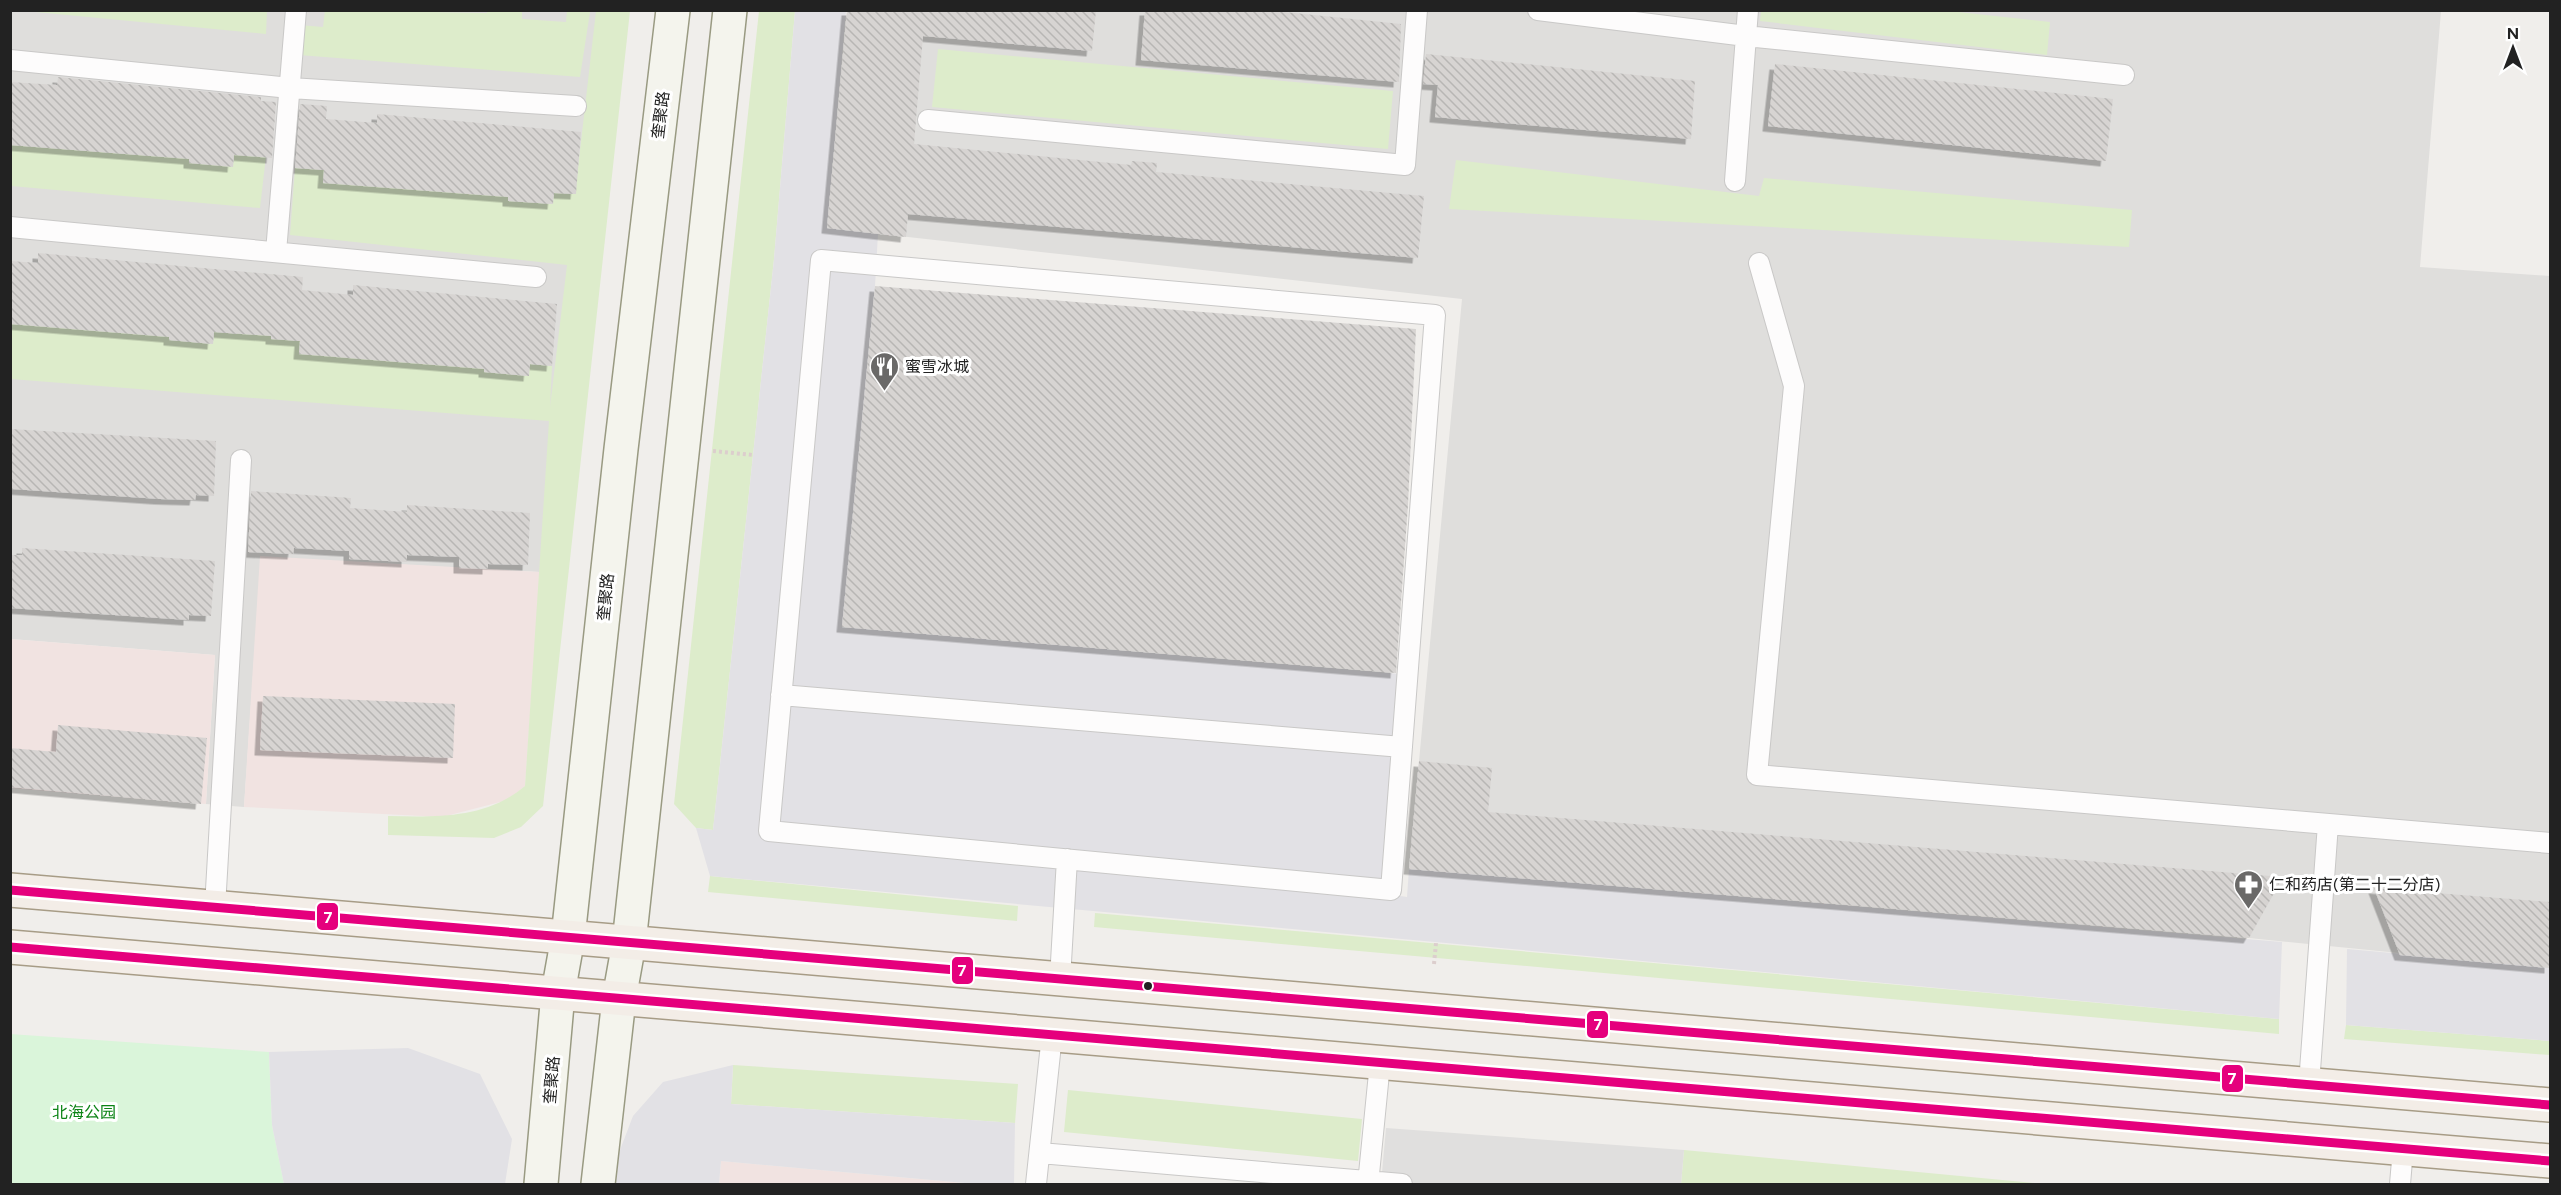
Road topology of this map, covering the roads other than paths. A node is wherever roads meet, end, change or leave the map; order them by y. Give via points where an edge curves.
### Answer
1 (296, 10) edge
2 (673, 10) edge
3 (730, 10) edge
4 (1417, 10) edge
5 (1538, 10) edge
6 (1748, 10) edge
7 (1746, 36) junction
8 (10, 60) edge
9 (2124, 75) dead end
10 (290, 88) junction
11 (576, 106) dead end
12 (928, 120) dead end
13 (1735, 182) dead end
14 (10, 227) edge
15 (276, 252) junction
16 (1759, 262) dead end
17 (536, 277) dead end
18 (241, 460) dead end
19 (781, 695) junction
20 (1402, 747) junction
21 (2328, 824) junction
22 (2550, 843) edge
23 (1067, 859) junction
24 (10, 890) edge
25 (214, 907) junction
26 (568, 937) junction
27 (629, 943) junction
28 (10, 947) edge
29 (1060, 979) junction
30 (558, 993) junction
31 (619, 999) junction
32 (1052, 1035) junction
33 (1380, 1063) junction
34 (2310, 1084) junction
35 (2550, 1105) edge
36 (2403, 1149) junction
37 (1040, 1153) junction
38 (2550, 1161) edge
39 (1368, 1183) edge
40 (541, 1185) edge
41 (598, 1185) edge
42 (1036, 1185) edge
43 (1402, 1185) edge
44 (2400, 1185) edge

1 - 10 lane
2 - 26 street, 奎聚路
3 - 27 street
4 - 12 lane via 1405,165
5 - 7 lane
6 - 7 lane
7 - 9 lane
7 - 13 lane
8 - 10 lane
10 - 11 lane
10 - 15 lane
14 - 15 lane
15 - 17 lane
16 - 21 lane via 1794,386 1757,775
18 - 25 lane
19 - 20 lane
19 - 20 lane via 821,260 1435,315
19 - 23 lane via 769,831
20 - 23 lane via 1391,890
21 - 22 lane
21 - 34 lane
23 - 29 lane
24 - 25 main road
25 - 26 main road
26 - 27 main road
26 - 30 street, 奎聚路
27 - 29 main road
27 - 31 street
28 - 30 main road
29 - 34 main road
30 - 31 main road
30 - 40 street, 奎聚路
31 - 32 main road
31 - 41 street
32 - 33 main road
32 - 37 lane
33 - 36 main road
33 - 39 lane
34 - 35 main road
36 - 38 main road
36 - 44 lane
37 - 39 lane
37 - 42 lane
39 - 43 lane

